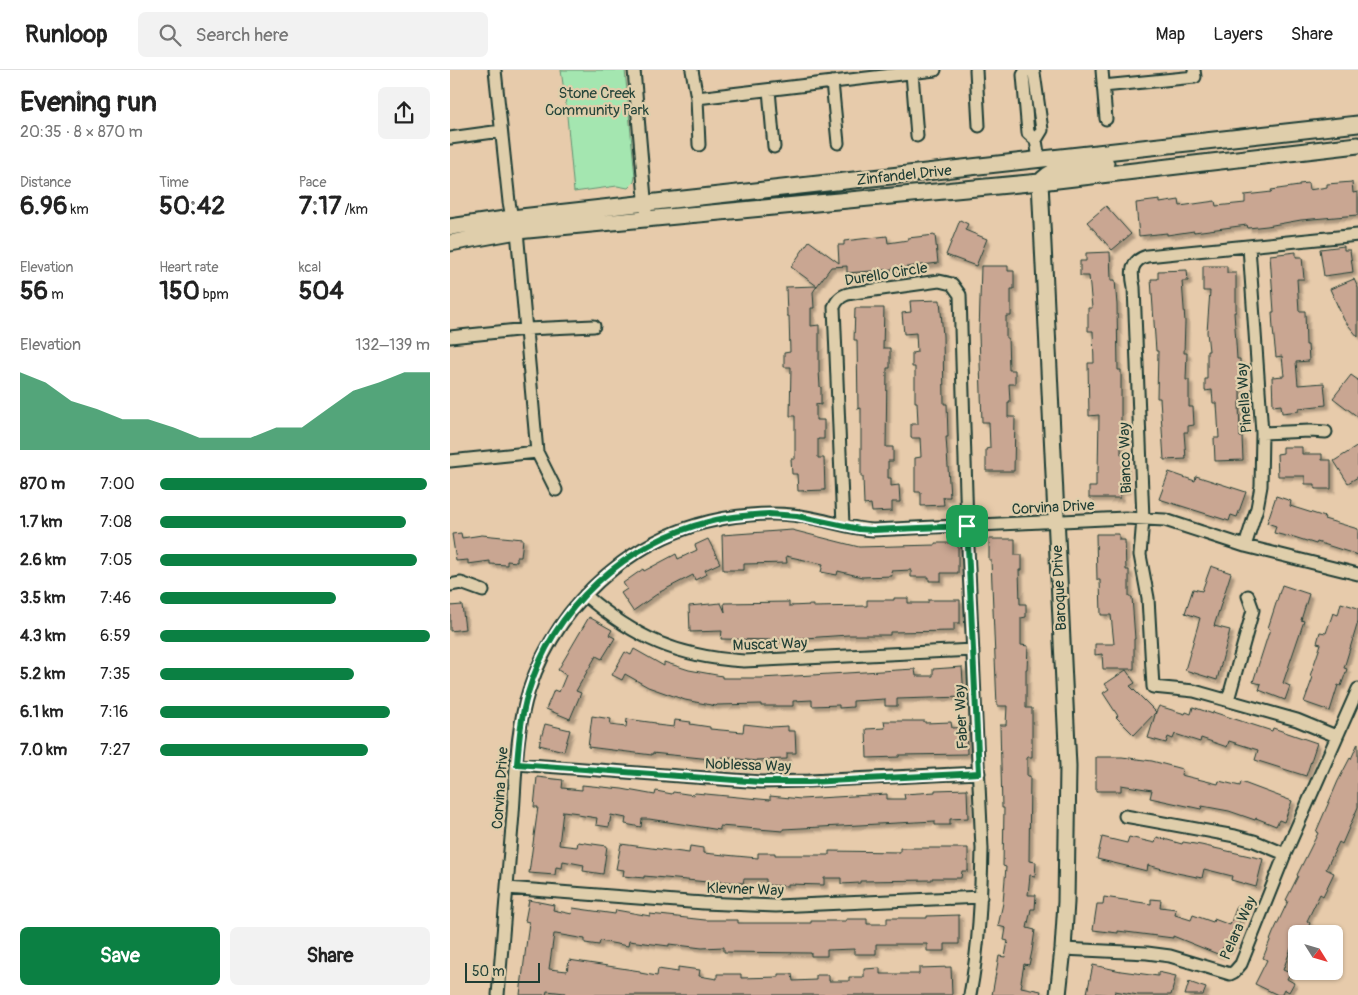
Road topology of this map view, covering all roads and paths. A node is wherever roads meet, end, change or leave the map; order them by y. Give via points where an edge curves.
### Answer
1 (494, 70) edge
2 (634, 70) edge
3 (692, 70) edge
4 (935, 70) edge
5 (976, 70) edge
6 (1026, 70) edge
7 (1031, 70) edge
8 (1102, 70) edge
9 (1194, 70) edge
10 (912, 73) junction
11 (832, 82) junction
12 (1103, 86) junction
13 (769, 90) junction
14 (696, 98) junction
15 (1106, 119) dead end
16 (1358, 124) edge
17 (980, 126) dead end
18 (501, 131) junction
19 (917, 136) dead end
20 (450, 138) edge
21 (1036, 140) junction
22 (838, 143) dead end
23 (699, 145) dead end
24 (1169, 145) junction
25 (1358, 145) edge
26 (774, 148) dead end
27 (1041, 160) junction
28 (1040, 182) junction
29 (899, 195) junction
30 (646, 212) junction
31 (515, 225) junction
32 (450, 227) edge
33 (1358, 235) edge
34 (450, 243) edge
35 (1249, 247) junction
36 (594, 326) dead end
37 (527, 329) junction
38 (450, 337) edge
39 (1262, 432) junction
40 (1326, 432) dead end
41 (537, 452) junction
42 (450, 461) edge
43 (556, 490) dead end
44 (1143, 519) junction
45 (1056, 522) junction
46 (843, 525) junction
47 (967, 526) junction
48 (1245, 546) junction
49 (1358, 574) edge
50 (450, 585) edge
51 (483, 591) dead end
52 (584, 595) junction
53 (1248, 596) dead end
54 (973, 650) junction
55 (1358, 689) edge
56 (1228, 700) junction
57 (1336, 736) junction
58 (517, 764) junction
59 (979, 773) junction
60 (1125, 816) dead end
61 (1285, 854) junction
62 (507, 888) junction
63 (982, 897) junction
64 (1063, 949) junction
65 (498, 995) edge
66 (970, 995) edge
67 (1058, 995) edge

1 - 18 street
2 - 30 street
3 - 14 street
4 - 10 street
5 - 17 street
6 - 21 street via 1023,75 1028,133
7 - 21 street via 1042,130
8 - 12 street
9 - 12 street via 1195,77
10 - 11 street
10 - 19 street
11 - 13 street
11 - 22 street
12 - 15 street
13 - 14 street
13 - 26 street
14 - 23 street
16 - 24 street, Zinfandel Drive
18 - 20 street
18 - 31 street via 509,202
21 - 27 street
24 - 27 street, Zinfandel Drive
24 - 28 street via 1154,156 1053,170
25 - 28 street, Zinfandel Drive
27 - 29 street via 1025,170 936,182
27 - 30 street, Zinfandel Drive
28 - 29 street, Zinfandel Drive
28 - 45 street, Baroque Drive
29 - 30 street, Zinfandel Drive
30 - 31 street, Zinfandel Drive
31 - 32 street, Zinfandel Drive
31 - 34 street, Zinfandel Drive
31 - 37 street
33 - 35 street, Bianco Way
35 - 39 street, Pinella Way
35 - 44 street, Bianco Way via 1146,256 1133,265
36 - 37 street
37 - 38 street
37 - 41 street
39 - 40 street
39 - 48 street, Pinella Way via 1258,508
41 - 42 street
41 - 43 street
44 - 45 street, Corvina Drive
44 - 48 street, Corvina Drive via 1165,520
44 - 56 street, Bianco Way via 1140,555 1148,598 1152,687 1194,691
45 - 47 street, Corvina Drive
45 - 64 street, Baroque Drive via 1068,784
46 - 47 street, Corvina Drive via 873,530
46 - 47 street, Durello Circle via 836,301 848,293 938,280 952,284 960,295
46 - 52 street, Corvina Drive via 769,514 741,516 686,528 627,558
47 - 54 street, Faber Way
48 - 49 street, Corvina Drive
50 - 51 street via 461,583
52 - 54 street, Muscat Way via 644,637 708,658 744,661
52 - 58 street, Corvina Drive via 561,624 538,665 522,719
53 - 56 street via 1253,610
54 - 59 street, Faber Way
55 - 57 street, Pelara Way
56 - 57 street, Bianco Way via 1297,720
57 - 61 street, Pelara Way
58 - 59 street, Noblessa Way via 761,782
58 - 62 street, Corvina Drive
59 - 63 street, Faber Way
60 - 61 street via 1235,836
61 - 64 street, Pelara Way via 1241,964 1230,974 1162,955
62 - 63 street, Klevner Way via 776,906
62 - 65 street, Corvina Drive
63 - 66 street, Faber Way
64 - 67 street, Baroque Drive

